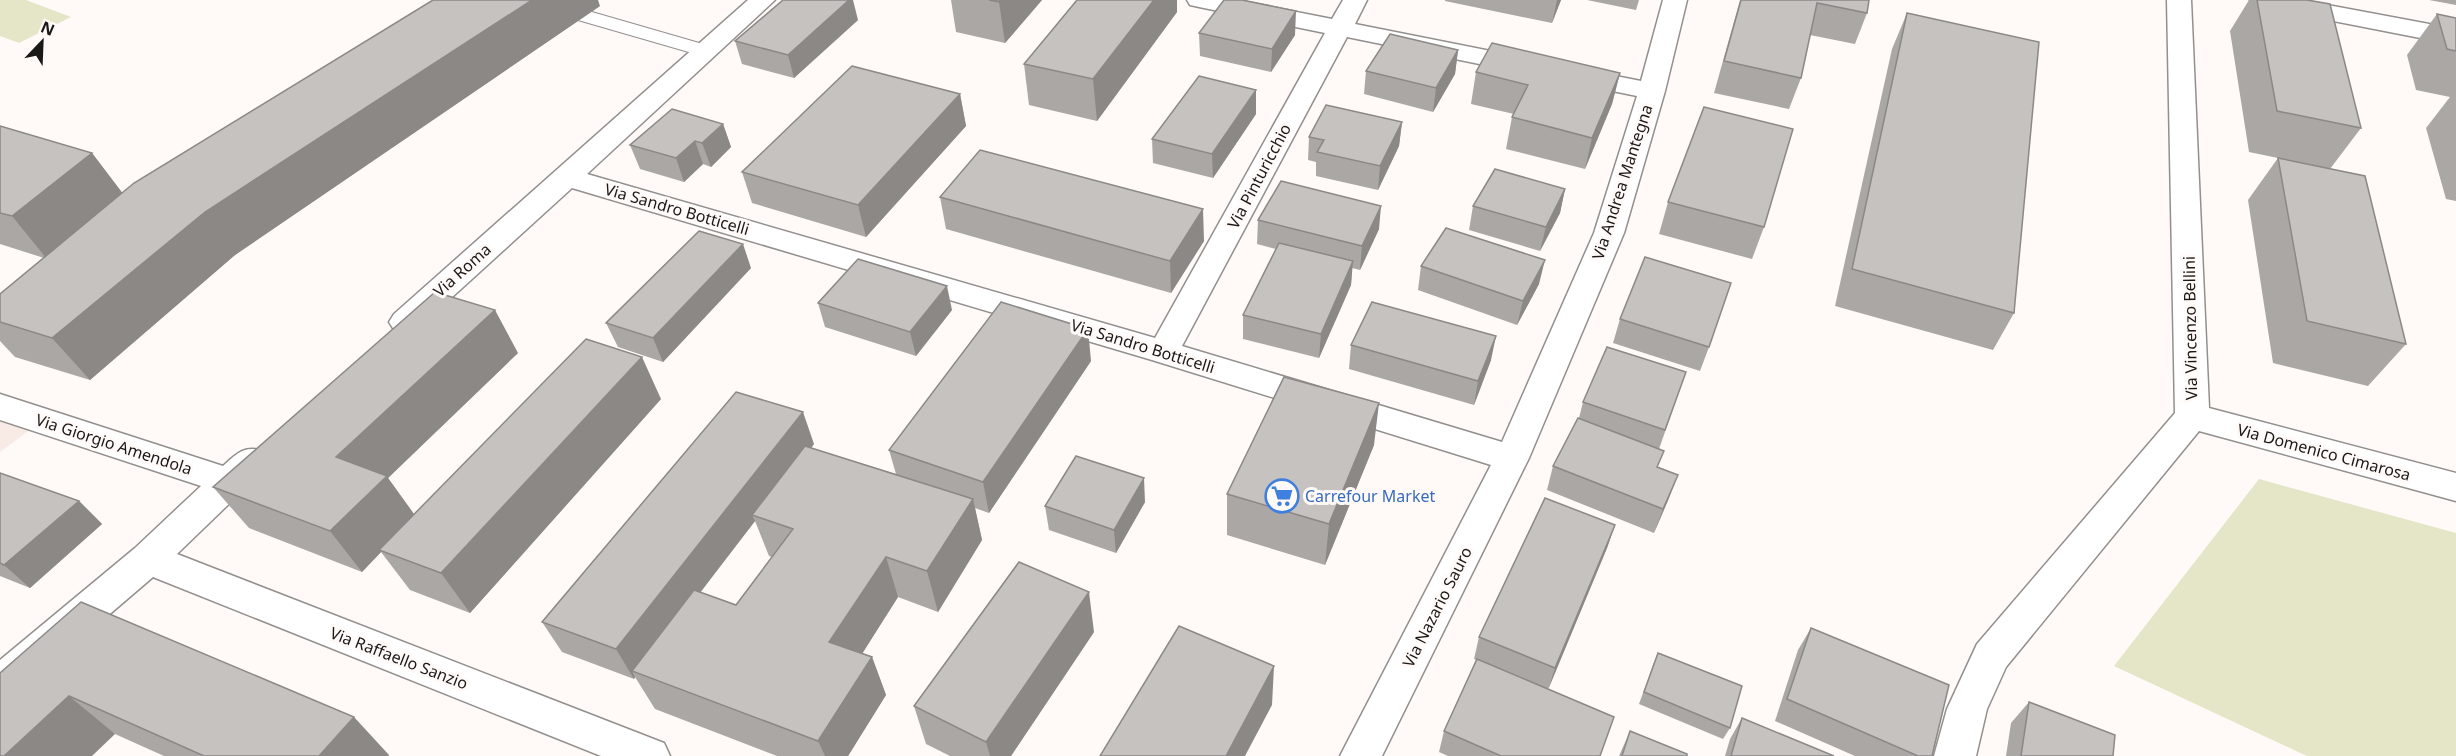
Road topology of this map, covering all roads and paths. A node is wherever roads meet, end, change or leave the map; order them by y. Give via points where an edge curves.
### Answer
1 (763, 0) edge
2 (1199, 0) edge
3 (1355, 0) edge
4 (1675, 0) edge
5 (2179, 0) edge
6 (2262, 0) edge
7 (585, 16) dead end
8 (1338, 28) junction
9 (2456, 37) edge
10 (706, 51) junction
11 (1652, 91) junction
12 (566, 177) junction
13 (386, 339) edge
14 (1163, 352) junction
15 (0, 407) edge
16 (2192, 416) junction
17 (272, 441) edge
18 (1512, 458) junction
19 (228, 481) junction
20 (2456, 487) edge
21 (148, 559) junction
22 (0, 684) edge
23 (649, 756) edge
24 (1361, 756) edge
25 (1955, 756) edge

1 - 10 street, Via Roma
2 - 8 street
3 - 8 street, Via Pinturicchio
4 - 11 street, Via Andrea Mantegna
5 - 16 street, Via Vincenzo Bellini
6 - 9 street
7 - 10 lane
8 - 11 street
8 - 14 street, Via Pinturicchio
10 - 12 street, Via Roma
11 - 18 street, Via Andrea Mantegna via 1609,233
12 - 13 street, Via Roma
12 - 14 street, Via Sandro Botticelli
14 - 18 street, Via Sandro Botticelli
15 - 19 street, Via Giorgio Amendola
16 - 20 street, Via Domenico Cimarosa
16 - 25 street, Via Vincenzo Bellini via 1991,656 1967,709
17 - 19 street
18 - 24 street, Via Nazario Sauro
19 - 21 street
21 - 22 street
21 - 23 street, Via Raffaello Sanzio

